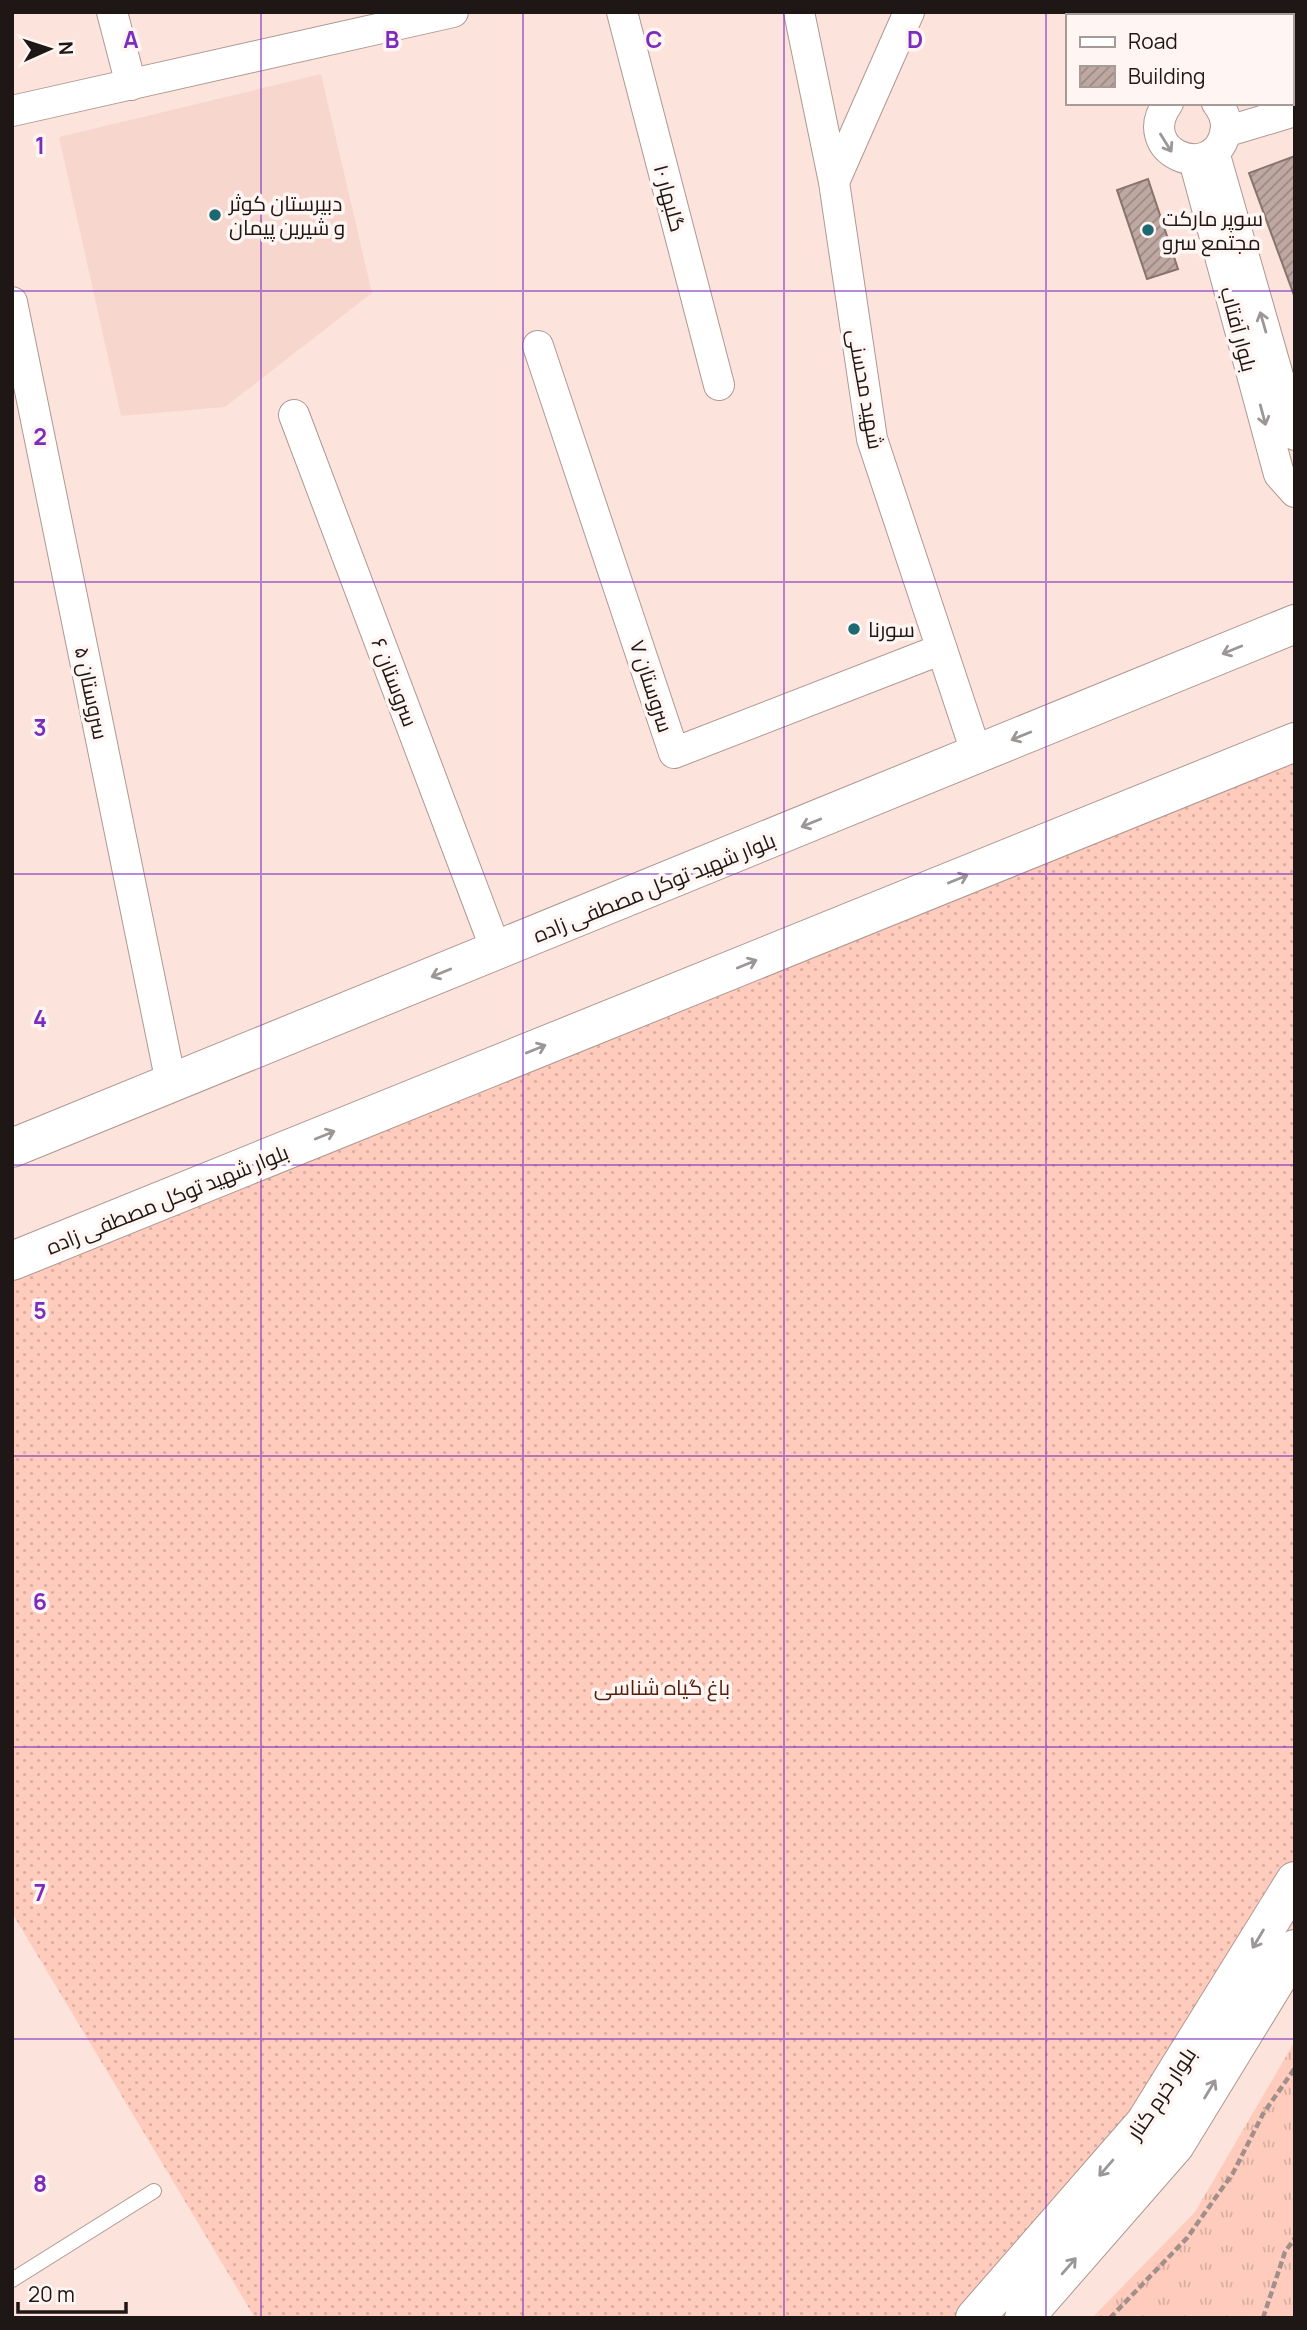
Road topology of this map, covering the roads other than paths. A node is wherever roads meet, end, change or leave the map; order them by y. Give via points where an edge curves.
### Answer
1 (112, 12) edge
2 (453, 12) edge
3 (622, 12) edge
4 (799, 12) edge
5 (909, 12) edge
6 (341, 25) edge
7 (131, 85) junction
8 (1167, 105) edge
9 (1218, 105) edge
10 (12, 111) edge
11 (1295, 111) edge
12 (1211, 148) junction
13 (834, 182) junction
14 (12, 302) edge
15 (538, 346) dead end
16 (719, 384) dead end
17 (294, 415) dead end
18 (1295, 435) edge
19 (1295, 492) edge
20 (1295, 624) edge
21 (942, 649) junction
22 (1295, 742) edge
23 (976, 755) junction
24 (496, 950) junction
25 (172, 1083) junction
26 (12, 1148) edge
27 (12, 1261) edge
28 (1295, 1881) edge
29 (1295, 1950) edge
30 (154, 2191) dead end
31 (12, 2280) edge
32 (975, 2318) edge
33 (1024, 2318) edge

1 - 7 street
2 - 6 street
3 - 16 street, گلبهار ۱۰
4 - 13 street, شهید محسنی
5 - 13 street
6 - 7 street
7 - 10 street
8 -> 12 street via 1159,124 1164,145 1181,158
9 - 12 street via 1224,115
11 - 12 street
18 -> 12 street, بلوار آفتاب
12 -> 19 street, بلوار آفتاب via 1279,474
13 - 21 street, شهید محسنی via 872,439
14 - 25 street, سروستان ۵
15 - 21 street, سروستان ۷ via 674,753
17 - 24 street, سروستان ۶
20 -> 23 main road, بلوار شهید توکل مصطفی زاده
21 - 23 street, شهید محسنی
27 -> 22 main road, بلوار شهید توکل مصطفی زاده
23 -> 24 main road, بلوار شهید توکل مصطفی زاده
24 -> 25 main road, بلوار شهید توکل مصطفی زاده
25 - 26 main road, بلوار شهید توکل مصطفی زاده
28 -> 32 main road, بلوار خرم کنار via 1145,2123
33 -> 29 main road, بلوار خرم کنار via 1175,2145
30 - 31 lane

